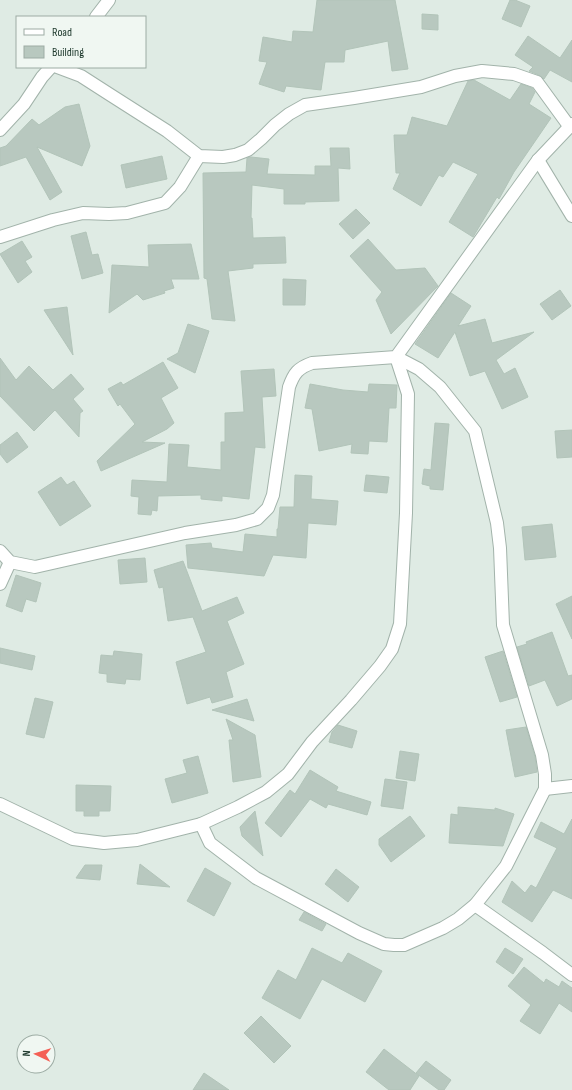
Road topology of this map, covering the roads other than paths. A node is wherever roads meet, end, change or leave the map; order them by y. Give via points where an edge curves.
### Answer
1 (109, 0) edge
2 (97, 16) edge
3 (50, 68) edge
4 (60, 68) edge
5 (570, 125) edge
6 (0, 130) edge
7 (199, 156) junction
8 (538, 160) junction
9 (572, 216) edge
10 (0, 237) edge
11 (396, 357) junction
12 (0, 551) edge
13 (10, 562) junction
14 (0, 584) edge
15 (572, 786) edge
16 (545, 789) junction
17 (0, 804) edge
18 (201, 824) junction
19 (475, 905) junction
20 (572, 975) edge

1 - 2 street
3 - 6 street via 24,104
4 - 7 street via 81,76 167,131
5 - 7 street via 537,82 514,74 482,71 455,76 421,87 305,105 289,114 248,150 223,157
5 - 8 street
7 - 10 street via 180,187 165,203 127,213 83,213
8 - 9 street
8 - 11 street
11 - 13 street via 312,363 303,366 294,375 273,495 268,508 257,518 236,526 185,533 35,567
11 - 16 street via 419,369 440,387 475,431 497,523 503,625 542,755
11 - 18 street via 408,394 403,587 400,624 392,649 370,678 312,742 288,774 266,792
12 - 13 street
13 - 14 street
15 - 16 street
16 - 19 street via 506,866
17 - 18 street via 73,839 104,843 137,840
18 - 19 street via 210,843 256,878 384,944 404,945 458,919
19 - 20 street via 544,952

